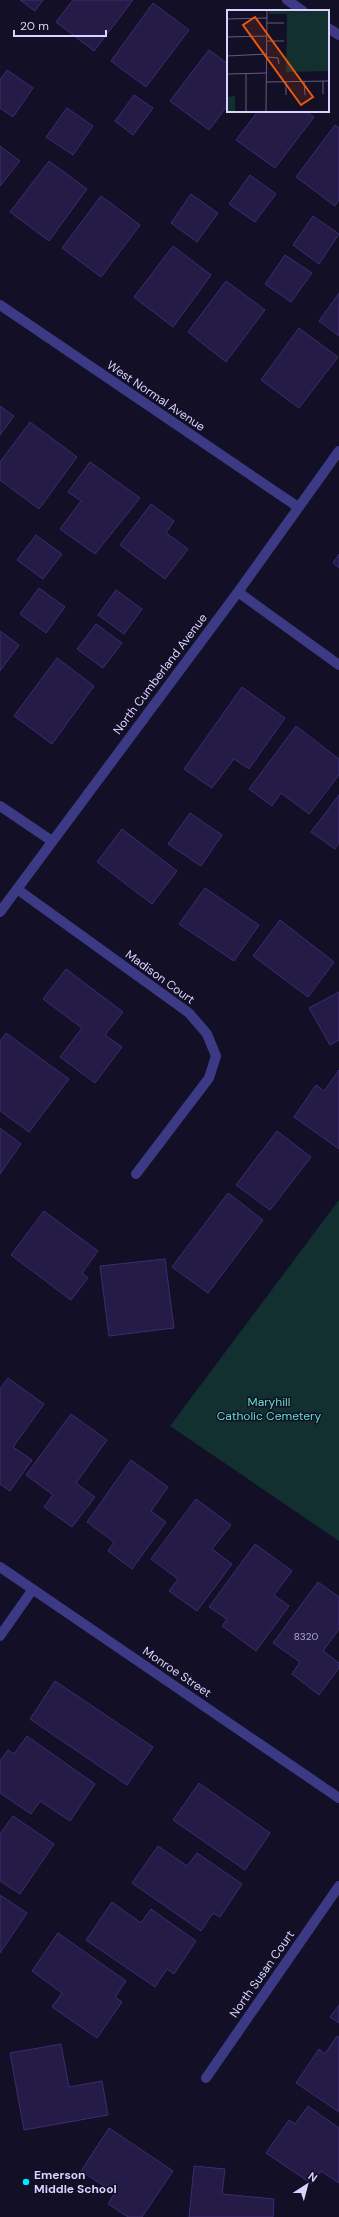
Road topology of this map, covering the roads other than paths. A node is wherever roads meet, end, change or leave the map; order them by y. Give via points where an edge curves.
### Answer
1 (287, 0) edge
2 (302, 10) edge
3 (329, 29) edge
4 (339, 35) edge
5 (0, 305) edge
6 (339, 451) edge
7 (298, 507) junction
8 (238, 592) junction
9 (339, 665) edge
10 (0, 806) edge
11 (52, 841) junction
12 (17, 889) junction
13 (0, 912) edge
14 (136, 1174) dead end
15 (0, 1567) edge
16 (33, 1589) junction
17 (0, 1636) edge
18 (339, 1798) edge
19 (339, 1886) edge
20 (206, 2078) dead end

1 - 2 street
3 - 4 street
5 - 7 street, West Normal Avenue
6 - 7 street, North Cumberland Avenue
7 - 8 street, North Cumberland Avenue
8 - 9 street
8 - 11 street, North Cumberland Avenue
10 - 11 street
11 - 12 street, North Cumberland Avenue
12 - 13 street, North Cumberland Avenue
12 - 14 street, Madison Court via 189,1013 207,1034 216,1056 209,1078
15 - 16 street, Monroe Street
16 - 17 street
16 - 18 street, Monroe Street
19 - 20 street, North Susan Court

